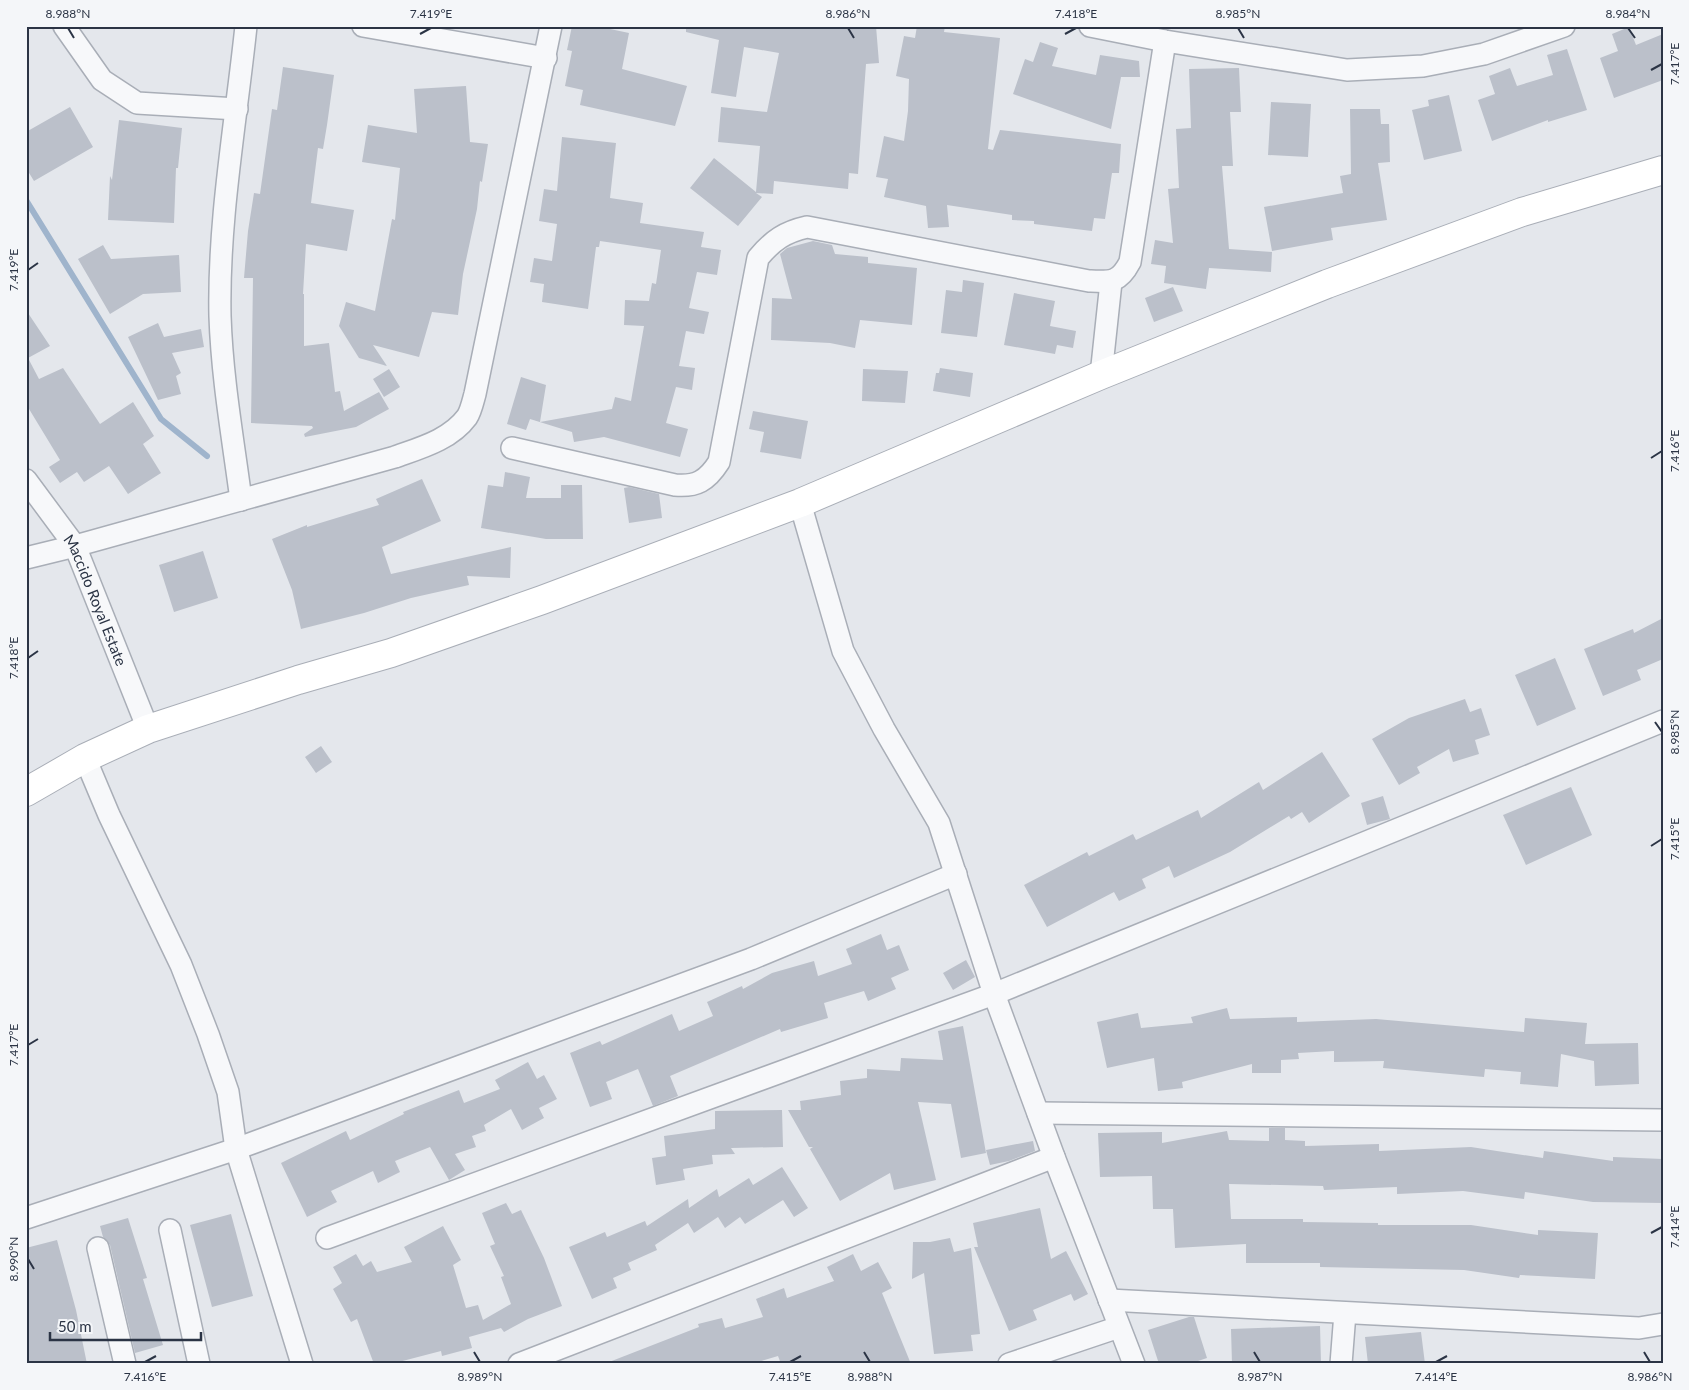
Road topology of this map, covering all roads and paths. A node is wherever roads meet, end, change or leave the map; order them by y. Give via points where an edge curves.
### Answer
1 (64, 26) edge
2 (246, 26) edge
3 (363, 26) edge
4 (551, 26) edge
5 (1090, 26) edge
6 (1564, 26) edge
7 (1164, 41) junction
8 (546, 58) junction
9 (237, 109) junction
10 (1663, 170) edge
11 (1111, 282) junction
12 (1101, 375) junction
13 (512, 448) dead end
14 (26, 480) edge
15 (240, 500) junction
16 (800, 503) junction
17 (76, 546) junction
18 (26, 558) edge
19 (1663, 721) edge
20 (148, 729) junction
21 (85, 758) junction
22 (26, 792) edge
23 (956, 874) junction
24 (994, 994) junction
25 (1038, 1113) junction
26 (1663, 1120) edge
27 (236, 1149) junction
28 (1054, 1157) junction
29 (26, 1218) edge
30 (170, 1230) dead end
31 (327, 1238) dead end
32 (98, 1248) dead end
33 (1109, 1300) junction
34 (1345, 1312) junction
35 (1663, 1324) edge
36 (1119, 1327) junction
37 (125, 1364) edge
38 (199, 1364) edge
39 (302, 1364) edge
40 (519, 1364) edge
41 (1009, 1364) edge
42 (1134, 1364) edge
43 (1341, 1364) edge

1 - 9 street via 102,80 137,103
2 - 9 street
3 - 8 street
4 - 8 street
5 - 7 street
6 - 7 street via 1484,54 1423,66 1347,70
7 - 11 street via 1130,262 1124,274
8 - 15 street via 476,394 468,416 453,431 434,442 395,457
9 - 15 street via 223,234 220,316
10 - 12 street via 1522,212 1327,284
11 - 12 street
11 - 13 street via 1079,279 807,227 788,231 772,242 758,258 719,462 703,480 691,486 675,485
12 - 16 street
14 - 17 street, Maccido Royal Estate
15 - 17 street
16 - 20 street via 391,653
16 - 23 street via 843,651 939,823
17 - 18 street
17 - 20 street, Maccido Royal Estate
19 - 24 street
20 - 21 street
21 - 22 street
21 - 27 street via 181,965 208,1034 228,1092
23 - 24 street
23 - 27 street via 751,959
24 - 25 street
24 - 31 street
25 - 26 street
25 - 28 street
27 - 29 street
27 - 39 street
28 - 33 street
28 - 40 street
30 - 38 street
32 - 37 street
33 - 34 street
33 - 36 street
34 - 35 street via 1639,1328
34 - 43 street
36 - 41 street
36 - 42 street

